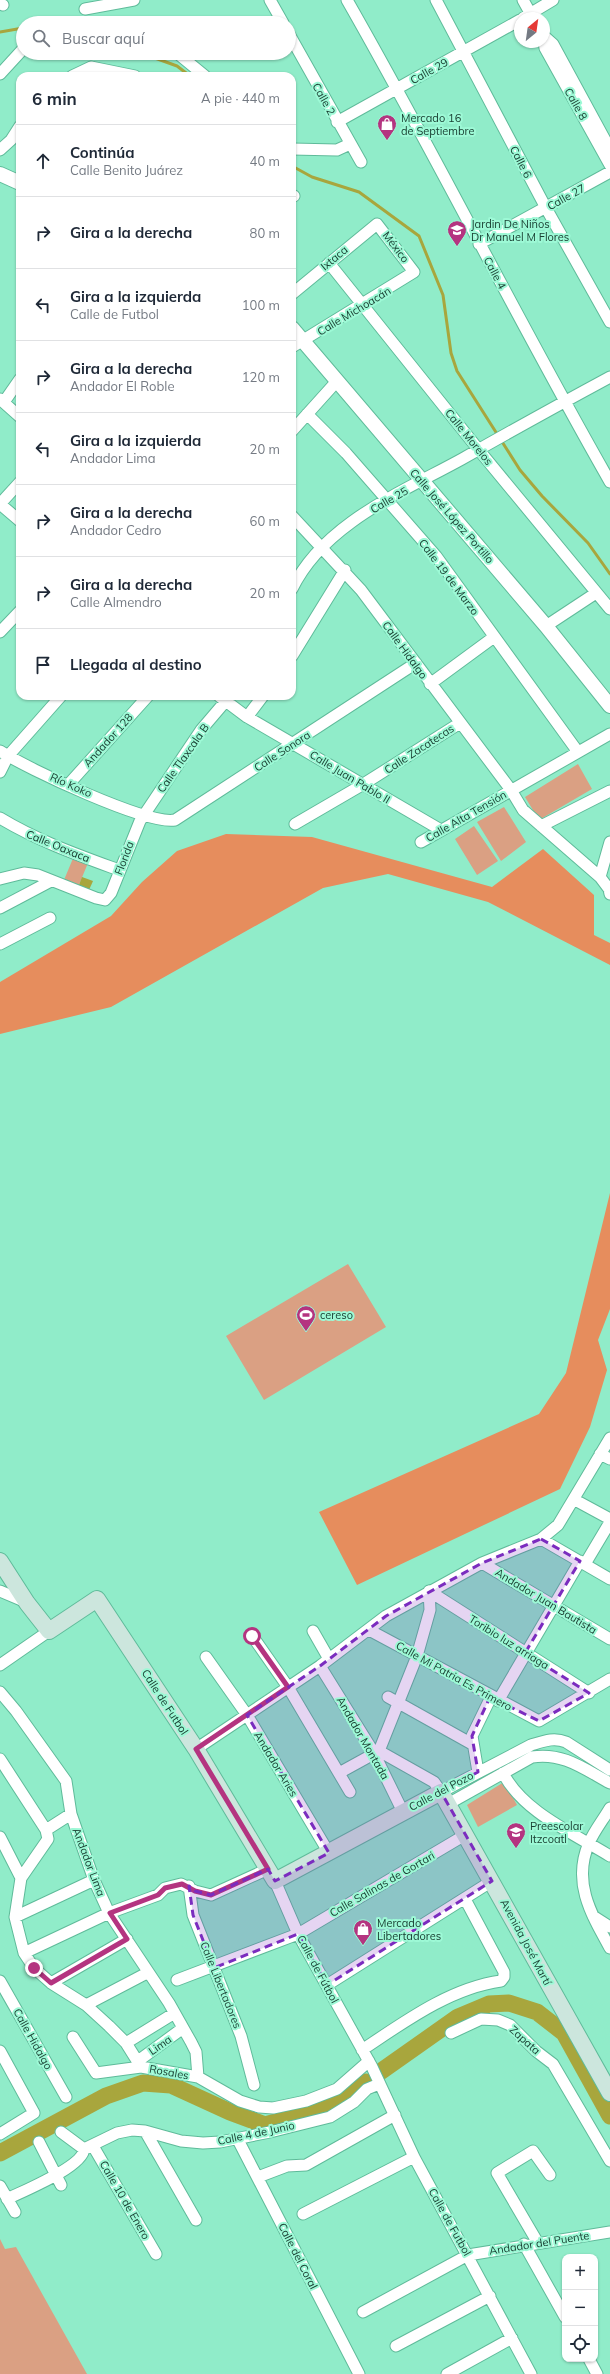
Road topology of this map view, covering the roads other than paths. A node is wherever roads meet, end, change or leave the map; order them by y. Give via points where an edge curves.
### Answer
1 (134, 0) edge
2 (270, 0) edge
3 (347, 0) edge
4 (436, 0) edge
5 (523, 0) edge
6 (553, 0) edge
7 (85, 10) dead end
8 (527, 12) edge
9 (536, 12) edge
10 (279, 16) edge
11 (514, 23) edge
12 (550, 41) edge
13 (296, 47) edge
14 (545, 48) edge
15 (464, 51) junction
16 (16, 57) edge
17 (186, 60) edge
18 (80, 72) edge
19 (115, 72) edge
20 (200, 72) edge
21 (0, 74) edge
22 (398, 88) junction
23 (337, 122) junction
24 (16, 132) edge
25 (350, 144) junction
26 (296, 149) edge
27 (610, 149) edge
28 (0, 150) edge
29 (361, 162) dead end
30 (610, 165) edge
31 (610, 172) edge
32 (0, 174) edge
33 (16, 182) edge
34 (546, 208) junction
35 (377, 224) joint
36 (479, 244) junction
37 (329, 262) junction
38 (414, 272) joint
39 (296, 291) edge
40 (364, 305) junction
41 (610, 322) edge
42 (298, 344) edge
43 (610, 377) edge
44 (336, 381) junction
45 (16, 384) edge
46 (2, 400) edge
47 (564, 402) junction
48 (16, 413) edge
49 (307, 414) junction
50 (296, 427) edge
51 (483, 447) junction
52 (422, 481) junction
53 (610, 482) edge
54 (16, 486) edge
55 (387, 501) junction
56 (0, 504) edge
57 (16, 518) edge
58 (296, 520) edge
59 (323, 547) junction
60 (345, 570) junction
61 (296, 582) edge
62 (596, 593) junction
63 (610, 609) edge
64 (16, 615) edge
65 (546, 626) junction
66 (0, 632) edge
67 (494, 637) junction
68 (296, 650) edge
69 (416, 663) junction
70 (430, 684) junction
71 (57, 700) edge
72 (144, 700) edge
73 (224, 700) edge
74 (227, 700) edge
75 (260, 700) edge
76 (610, 706) edge
77 (247, 717) junction
78 (460, 722) junction
79 (610, 734) edge
80 (294, 743) junction
81 (578, 752) junction
82 (4, 753) edge
83 (0, 772) edge
84 (68, 785) junction
85 (362, 786) junction
86 (511, 790) junction
87 (610, 791) edge
88 (143, 816) junction
89 (0, 818) edge
90 (295, 824) dead end
91 (541, 826) junction
92 (441, 830) junction
93 (421, 842) dead end
94 (610, 842) edge
95 (119, 870) junction
96 (600, 877) junction
97 (0, 879) edge
98 (51, 881) junction
99 (610, 894) edge
100 (0, 908) edge
101 (50, 918) dead end
102 (0, 944) edge
103 (610, 1438) edge
104 (605, 1456) edge
105 (575, 1500) junction
106 (610, 1520) edge
107 (541, 1539) junction
108 (0, 1560) edge
109 (482, 1563) junction
110 (583, 1563) junction
111 (610, 1579) edge
112 (0, 1591) edge
113 (429, 1592) junction
114 (27, 1603) junction
115 (552, 1606) junction
116 (369, 1630) junction
117 (50, 1631) junction
118 (313, 1631) dead end
119 (252, 1636) dead end
120 (610, 1639) edge
121 (525, 1653) junction
122 (417, 1656) junction
123 (206, 1658) dead end
124 (325, 1663) junction
125 (0, 1665) edge
126 (610, 1679) edge
127 (600, 1686) junction
128 (288, 1687) junction
129 (610, 1691) edge
130 (0, 1692) edge
131 (589, 1693) junction
132 (388, 1697) dead end
133 (494, 1699) junction
134 (399, 1703) junction
135 (247, 1715) junction
136 (472, 1744) junction
137 (196, 1749) junction
138 (376, 1752) junction
139 (0, 1759) edge
140 (610, 1770) edge
141 (478, 1772) junction
142 (339, 1773) junction
143 (503, 1773) junction
144 (610, 1783) edge
145 (350, 1792) dead end
146 (444, 1798) junction
147 (610, 1808) edge
148 (403, 1812) junction
149 (71, 1814) junction
150 (46, 1830) junction
151 (465, 1835) junction
152 (0, 1837) edge
153 (589, 1843) junction
154 (329, 1853) junction
155 (610, 1856) edge
156 (271, 1875) junction
157 (21, 1878) junction
158 (94, 1880) junction
159 (492, 1881) junction
160 (189, 1886) junction
161 (465, 1899) junction
162 (117, 1910) junction
163 (592, 1916) junction
164 (15, 1918) junction
165 (610, 1927) edge
166 (298, 1934) junction
167 (127, 1939) junction
168 (610, 1948) edge
169 (24, 1953) junction
170 (214, 1968) junction
171 (147, 1972) junction
172 (177, 1980) dead end
173 (0, 1981) edge
174 (51, 1983) junction
175 (326, 1985) junction
176 (86, 2005) junction
177 (173, 2014) junction
178 (183, 2028) junction
179 (451, 2033) dead end
180 (73, 2037) dead end
181 (126, 2043) junction
182 (362, 2050) junction
183 (0, 2051) edge
184 (140, 2064) junction
185 (370, 2064) junction
186 (198, 2077) junction
187 (254, 2084) dead end
188 (379, 2084) junction
189 (610, 2093) edge
190 (66, 2097) dead end
191 (395, 2115) junction
192 (2, 2129) edge
193 (144, 2131) junction
194 (61, 2132) dead end
195 (237, 2138) junction
196 (39, 2142) dead end
197 (89, 2148) junction
198 (414, 2157) junction
199 (610, 2161) edge
200 (550, 2175) dead end
201 (258, 2177) junction
202 (59, 2180) junction
203 (0, 2186) edge
204 (7, 2199) junction
205 (15, 2212) dead end
206 (303, 2214) dead end
207 (196, 2220) dead end
208 (610, 2232) edge
209 (538, 2242) junction
210 (524, 2244) junction
211 (156, 2254) dead end
212 (468, 2255) junction
213 (490, 2296) junction
214 (363, 2312) dead end
215 (562, 2312) edge
216 (512, 2338) junction
217 (396, 2346) dead end
218 (591, 2362) edge
219 (358, 2374) edge
220 (447, 2374) edge
221 (531, 2374) edge
222 (597, 2374) edge

1 - 7 street
2 - 10 street
3 - 22 street, Calle 4
4 - 15 street, Calle 6
5 - 8 street
6 - 9 street
11 - 15 street, Calle 29
12 - 27 street, Calle 8
13 - 23 street, Calle 2
14 - 30 street, Calle 8
15 - 22 street, Calle 29
15 - 34 street, Calle 6
16 - 21 street
17 - 20 street
18 - 19 street via 91,67
22 - 23 street, Calle 29
22 - 36 street, Calle 4
23 - 25 street, Calle 2
24 - 28 street
25 - 26 street via 337,150
25 - 29 street, Calle 2
31 - 34 street, Calle 27
32 - 33 street
34 - 36 street, Calle 27
34 - 41 street, Calle 6
35 - 37 street, Ixtaca
35 - 38 street, México
36 - 47 street, Calle 4
37 - 39 street, Ixtaca
37 - 40 street, Calle Morelos
38 - 40 street, Calle Michoacán
40 - 42 street, Calle Michoacán
40 - 51 street, Calle Morelos
42 - 44 street, Calle José López Portillo
43 - 47 street, Calle 25
44 - 49 street
44 - 52 street, Calle José López Portillo
45 - 46 street
46 - 48 street
47 - 51 street, Calle 25
47 - 53 street, Calle 4
49 - 50 street
49 - 55 street, Calle 19 de Marzo
51 - 52 street, Calle 25
51 - 62 street, Calle Morelos
52 - 55 street, Calle 25
52 - 65 street, Calle José López Portillo
54 - 56 street
55 - 59 street, Calle 25 via 342,530
55 - 67 street, Calle 19 de Marzo via 436,556
56 - 57 street
58 - 59 street, Calle Hidalgo
59 - 60 street, Calle Hidalgo
59 - 61 street, Calle 25 via 309,561
60 - 68 street
60 - 69 street, Calle Hidalgo
62 - 63 street, Calle Morelos
62 - 65 street
64 - 66 street
65 - 76 street, Calle José López Portillo
67 - 70 street
67 - 81 street, Calle 19 de Marzo
69 - 70 street, Calle Hidalgo
69 - 80 street, Calle Sonora
70 - 78 street, Calle Hidalgo
71 - 82 street
72 - 84 street, Andador 128
73 - 88 street, Calle Tlaxcala B
74 - 77 street, Calle Juan Pablo II
75 - 77 street
77 - 80 street, Calle Juan Pablo II
78 - 85 street, Calle Zacatecas
78 - 86 street, Calle Hidalgo
79 - 81 street, Calle Alta Tensión
80 - 85 street, Calle Juan Pablo II
80 - 88 street, Calle Sonora via 175,820 166,822
81 - 86 street, Calle Alta Tensión
82 - 83 street
82 - 84 street, Río Koko
84 - 88 street, Río Koko
85 - 90 street, Calle Zacatecas
85 - 92 street, Calle Juan Pablo II
86 - 91 street, Calle Alta Tensión via 524,810
86 - 92 street, Calle Alta Tensión
87 - 91 street
88 - 95 street, Florida
89 - 95 street, Calle Oaxaca via 51,846
91 - 96 street, Calle Alta Tensión
92 - 93 street, Calle Alta Tensión
94 - 96 street
95 - 98 street, Florida via 111,892 105,900
96 - 99 street, Calle Alta Tensión
97 - 98 street via 24,873 38,875
98 - 100 street
101 - 102 street
103 - 104 street
104 - 105 street
105 - 106 street
105 - 107 street via 558,1525
106 - 110 street
107 - 109 street
107 - 110 street
108 - 114 main road
109 - 113 street
109 - 115 street, Andador Juan Bautista
110 - 111 street
110 - 115 street
112 - 114 street
113 - 116 street via 386,1616
113 - 121 street, Toribio luz arriaga
113 - 122 street via 430,1610
114 - 117 main road
115 - 120 street, Andador Juan Bautista
115 - 121 street
116 - 122 street, Calle Mi Patria Es Primero
116 - 124 street
117 - 125 street
117 - 137 main road, Calle de Futbol via 97,1599
118 - 124 street, Andador Montada
119 - 128 street
121 - 131 street, Toribio luz arriaga
121 - 133 street
122 - 133 street, Calle Mi Patria Es Primero
122 - 134 street
123 - 135 street, Andador Aries
124 - 128 street
124 - 138 street, Andador Montada
126 - 127 street
127 - 129 street
127 - 131 street
128 - 135 street
128 - 142 street
130 - 149 street, Andador Lima via 66,1781
131 - 133 street, Calle Mi Patria Es Primero via 539,1722
132 - 134 street
133 - 136 street via 475,1728
134 - 136 street
134 - 138 street
135 - 137 street
135 - 154 street, Andador Aries
136 - 141 street
137 - 156 main road, Calle de Futbol
138 - 142 street
138 - 146 street via 434,1782
138 - 148 street, Andador Montada
139 - 150 street
140 - 141 street, Calle del Pozo via 566,1742 547,1739
141 - 146 street, Calle del Pozo
142 - 145 street
143 - 144 street via 532,1757 546,1755 568,1759
143 - 146 street
143 - 153 street via 528,1805
146 - 148 main road, Calle del Pozo
146 - 151 main road, Avenida José Martí
147 - 153 street
148 - 154 main road, Calle del Pozo
149 - 150 street
149 - 158 street, Andador Lima
150 - 157 street via 48,1839
151 - 159 main road, Avenida José Martí
151 - 166 street, Calle Salinas de Gortari
152 - 157 street
153 - 155 street
153 - 163 street via 584,1859 582,1886
154 - 156 main road, Calle del Pozo
156 - 160 street via 211,1895 195,1891
156 - 166 street, Calle de Fútbol
157 - 164 street
158 - 162 street, Andador Lima
158 - 164 street
159 - 161 street
159 - 189 main road, Avenida José Martí
160 - 162 street via 182,1884 165,1888 158,1895
160 - 170 street, Calle Libertadores via 193,1915
161 - 175 street
161 - 182 street via 504,1972 504,1977 501,1981 465,1991 415,2015
162 - 167 street, Andador Lima
162 - 169 street
163 - 165 street
163 - 168 street
164 - 169 street
166 - 170 street, Calle Salinas de Gortari
166 - 175 street, Calle de Fútbol
167 - 171 street, Andador Lima
167 - 174 street
169 - 174 street via 34,1968
170 - 172 street, Calle Salinas de Gortari
170 - 187 street, Calle Libertadores via 241,2036
171 - 176 street
171 - 177 street, Andador Lima
173 - 190 street, Calle Hidalgo
174 - 176 street
175 - 182 street, Calle de Fútbol
176 - 181 street
177 - 178 street, Andador Lima
177 - 181 street
178 - 184 street, Lima
178 - 186 street, Andador Lima via 196,2052
179 - 199 street, Zapata via 481,2019 498,2020 510,2025 553,2064
180 - 184 street via 96,2073
181 - 184 street
182 - 185 street, Calle de Fútbol
183 - 192 street via 34,2113
184 - 186 street, Rosales
185 - 186 street, Rosales via 336,2089 306,2101 273,2108 240,2101
185 - 188 street, Calle de Futbol
188 - 191 street, Calle de Futbol
188 - 195 street, Calle 4 de Junio via 367,2089 354,2102 330,2117
191 - 198 street, Calle de Futbol
191 - 201 street via 306,2165 287,2166
193 - 195 street, Calle 4 de Junio via 181,2141 220,2142
193 - 197 street, Calle 4 de Junio via 117,2133
193 - 207 street
194 - 197 street
195 - 201 street, Calle del Coral
196 - 202 street
197 - 202 street
197 - 211 street, Calle 10 de Enero
198 - 206 street
198 - 212 street, Calle de Futbol
200 - 209 street via 533,2151 497,2173
201 - 219 street, Calle del Coral
202 - 204 street
203 - 204 street
204 - 205 street
208 - 209 street, Andador del Puente
209 - 210 street, Andador del Puente
210 - 212 street, Andador del Puente
210 - 215 street
212 - 213 street, Calle de Futbol
212 - 214 street, Andador del Puente
213 - 216 street, Calle de Futbol
213 - 217 street
216 - 220 street
216 - 221 street, Calle de Futbol
218 - 222 street

